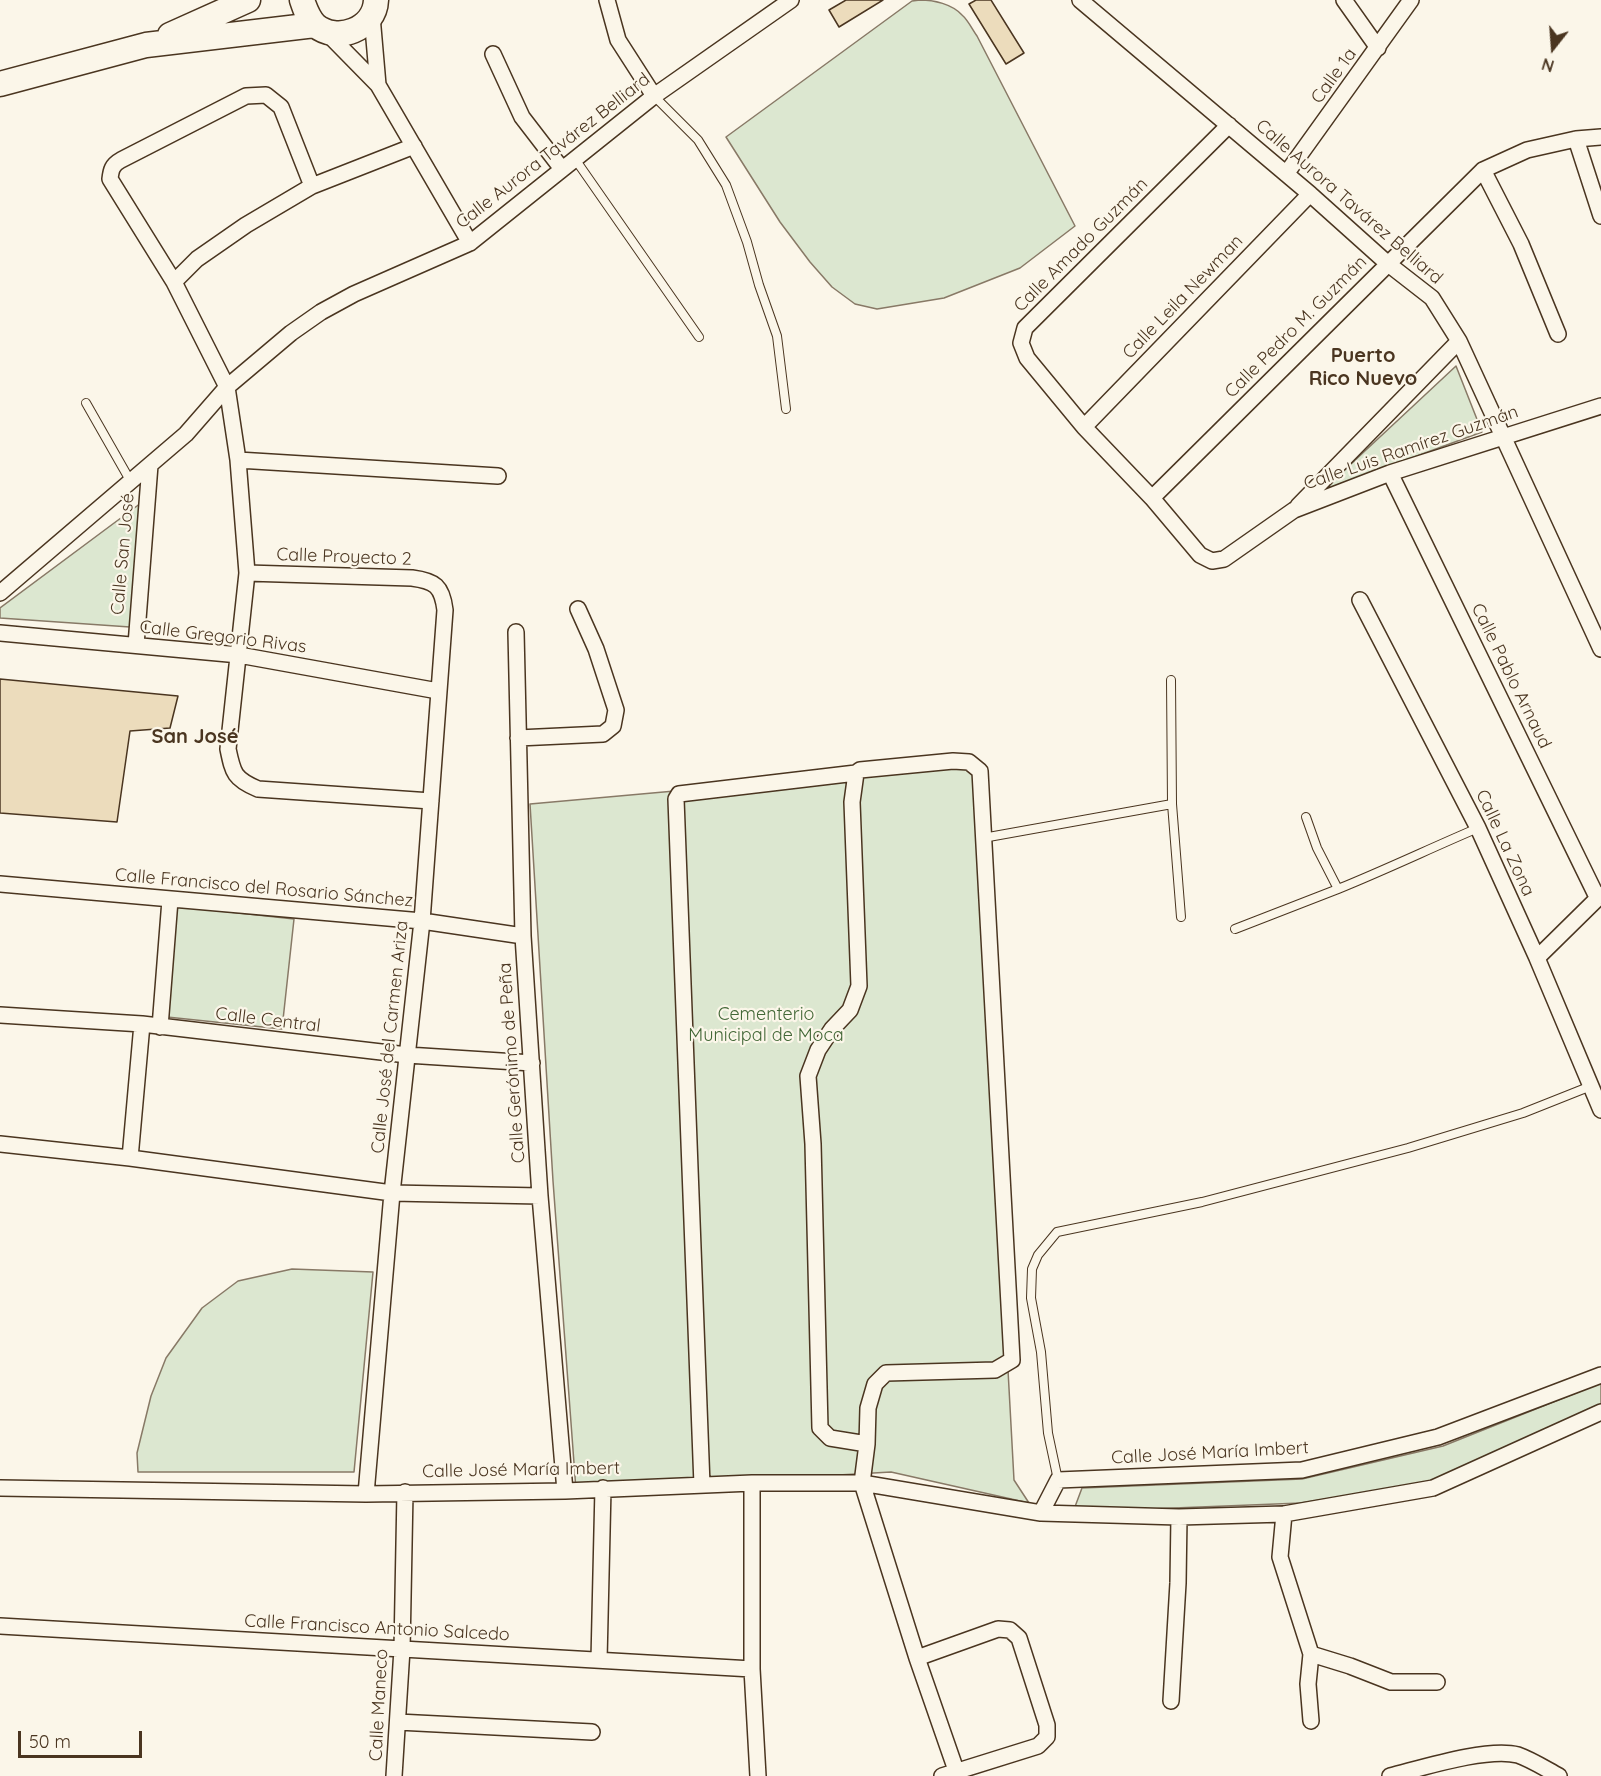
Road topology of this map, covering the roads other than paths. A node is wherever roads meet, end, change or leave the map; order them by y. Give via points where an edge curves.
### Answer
1 (248, 0) edge
2 (302, 0) edge
3 (607, 0) edge
4 (791, 0) edge
5 (1080, 0) edge
6 (1344, 0) edge
7 (1411, 0) edge
8 (378, 5) edge
9 (320, 28) junction
10 (146, 45) junction
11 (1378, 48) junction
12 (493, 54) dead end
13 (0, 84) edge
14 (378, 85) junction
15 (654, 96) junction
16 (1229, 125) junction
17 (1601, 137) edge
18 (1576, 139) junction
19 (414, 146) junction
20 (574, 159) junction
21 (562, 170) junction
22 (1483, 170) junction
23 (1286, 174) junction
24 (312, 186) junction
25 (1310, 194) junction
26 (1601, 216) edge
27 (470, 243) junction
28 (1387, 263) junction
29 (174, 282) junction
30 (1558, 334) dead end
31 (699, 337) dead end
32 (1459, 341) junction
33 (226, 387) junction
34 (86, 403) dead end
35 (1601, 406) edge
36 (786, 409) dead end
37 (1084, 427) junction
38 (1502, 436) junction
39 (238, 460) junction
40 (150, 465) junction
41 (1390, 472) junction
42 (498, 476) dead end
43 (131, 482) junction
44 (1152, 498) junction
45 (1294, 510) junction
46 (1212, 561) joint
47 (247, 573) junction
48 (438, 587) joint
49 (0, 593) edge
50 (1360, 600) dead end
51 (578, 609) dead end
52 (516, 632) dead end
53 (0, 633) edge
54 (136, 645) junction
55 (1601, 649) edge
56 (239, 655) junction
57 (1171, 680) dead end
58 (438, 691) junction
59 (518, 738) junction
60 (856, 773) junction
61 (431, 801) junction
62 (1172, 804) junction
63 (1306, 817) dead end
64 (1478, 828) junction
65 (983, 838) junction
66 (0, 884) edge
67 (1338, 889) junction
68 (1599, 896) edge
69 (171, 900) junction
70 (1181, 917) dead end
71 (422, 921) junction
72 (1235, 928) dead end
73 (523, 936) junction
74 (1537, 958) junction
75 (0, 1015) edge
76 (142, 1024) junction
77 (160, 1027) junction
78 (407, 1055) junction
79 (532, 1063) junction
80 (1591, 1086) junction
81 (1601, 1110) edge
82 (0, 1144) edge
83 (130, 1158) junction
84 (392, 1193) junction
85 (540, 1196) junction
86 (1601, 1375) edge
87 (1601, 1412) edge
88 (867, 1444) junction
89 (1058, 1480) junction
90 (752, 1483) junction
91 (862, 1483) junction
92 (702, 1485) junction
93 (0, 1488) edge
94 (603, 1488) junction
95 (565, 1491) junction
96 (405, 1492) junction
97 (366, 1494) junction
98 (1041, 1513) junction
99 (1284, 1514) junction
100 (1179, 1517) junction
101 (0, 1626) edge
102 (402, 1649) junction
103 (1311, 1654) junction
104 (917, 1658) junction
105 (599, 1660) junction
106 (752, 1670) junction
107 (1437, 1682) dead end
108 (1171, 1701) dead end
109 (1311, 1721) dead end
110 (398, 1722) junction
111 (592, 1732) dead end
112 (952, 1774) edge
113 (394, 1776) edge
114 (758, 1776) edge
115 (1390, 1776) edge
116 (1559, 1776) edge

1 - 10 main road
2 - 9 main road via 306,13
3 - 15 street via 618,40
4 - 15 street, Calle Aurora Tavárez Belliard
5 - 16 street, Calle Aurora Tavárez Belliard
6 - 11 street
7 - 11 street, Calle 1a
8 - 9 main road via 363,26 351,32 338,34
8 - 14 street
9 - 10 main road
9 - 14 street
10 - 13 main road
11 - 23 street, Calle 1a
12 - 21 street via 522,117
14 - 19 street
15 - 20 street, Calle Aurora Tavárez Belliard
15 - 36 lane via 698,140 726,185 777,336
16 - 23 street, Calle Aurora Tavárez Belliard
16 - 37 street, Calle Amado Guzmán via 1025,328 1022,343 1027,358
17 - 18 street, Calle Pedro M. Guzmán
18 - 22 street, Calle Pedro M. Guzmán via 1527,150
18 - 26 street
19 - 24 street
19 - 27 street
20 - 21 street, Calle Aurora Tavárez Belliard
20 - 31 lane
21 - 27 street, Calle Aurora Tavárez Belliard
22 - 28 street, Calle Pedro M. Guzmán
22 - 30 street via 1521,244
23 - 25 street, Calle Aurora Tavárez Belliard
24 - 29 street via 238,230 197,259
24 - 29 street via 281,107 266,95 246,96 114,165 110,179
25 - 28 street, Calle Aurora Tavárez Belliard
25 - 37 street, Calle Leila Newman
27 - 33 street, Calle Aurora Tavárez Belliard via 321,312
28 - 32 street, Calle Aurora Tavárez Belliard via 1432,298
28 - 44 street, Calle Pedro M. Guzmán
29 - 33 street
32 - 38 street, Calle Aurora Tavárez Belliard
32 - 45 street
33 - 39 street
33 - 40 street, Calle Aurora Tavárez Belliard via 186,434
34 - 43 lane
35 - 38 street, Calle Luis Ramírez Guzmán
37 - 44 street, Calle Amado Guzmán
38 - 41 street, Calle Luis Ramírez Guzmán
38 - 55 street, Calle Aurora Tavárez Belliard
39 - 42 street
39 - 47 street
40 - 43 street, Calle Aurora Tavárez Belliard
40 - 54 street, Calle San José
41 - 45 street, Calle Luis Ramírez Guzmán
41 - 68 street, Calle Pablo Arnaud
43 - 49 street, Calle Aurora Tavárez Belliard
44 - 46 street, Calle Amado Guzmán via 1200,555
45 - 46 street, Calle Luis Ramírez Guzmán via 1224,559
47 - 48 street, Calle Proyecto 2 via 412,578
47 - 56 street
48 - 58 street, Calle José del Carmen Ariza via 445,610
50 - 64 street, Calle La Zona
51 - 59 street via 616,710 613,726 603,734
52 - 59 street, Calle Gerónimo de Peña
53 - 54 street, Calle Gregorio Rivas
54 - 56 street, Calle Gregorio Rivas
56 - 58 street, Calle Gregorio Rivas
56 - 61 street via 228,748 241,782 258,789
57 - 62 lane
58 - 61 street, Calle José del Carmen Ariza
59 - 73 street, Calle Gerónimo de Peña
60 - 65 street via 953,760 969,762 980,771
60 - 88 street via 852,802 859,986 850,1011 818,1050 808,1076 820,1428 830,1438
60 - 92 street via 679,794 676,799
61 - 71 street, Calle José del Carmen Ariza
62 - 65 lane
62 - 70 lane
63 - 67 lane
64 - 67 lane
64 - 74 street, Calle La Zona
65 - 88 street via 1012,1360 995,1370 886,1373 875,1384 868,1408
66 - 69 street, Calle Francisco del Rosario Sánchez
67 - 72 lane
68 - 74 street
69 - 71 street, Calle Francisco del Rosario Sánchez
69 - 77 street
71 - 73 street, Calle Francisco del Rosario Sánchez
71 - 78 street, Calle José del Carmen Ariza
73 - 79 street, Calle Gerónimo de Peña
74 - 80 street, Calle La Zona
75 - 76 street, Calle Central
76 - 77 street, Calle Central
76 - 83 street
77 - 78 street, Calle Central
78 - 79 street, Calle Central
78 - 84 street, Calle José del Carmen Ariza
79 - 85 street, Calle Gerónimo de Peña
80 - 81 street, Calle La Zona
80 - 89 lane via 1522,1113 1408,1148 1202,1202 1057,1232 1032,1269 1032,1298 1048,1433
82 - 83 street
83 - 84 street
84 - 85 street
84 - 97 street, Calle José del Carmen Ariza
85 - 95 street, Calle Gerónimo de Peña
86 - 89 street, Calle José María Imbert via 1438,1437 1302,1470
87 - 99 street, Calle José María Imbert via 1433,1488
88 - 91 street
89 - 98 street
90 - 91 street, Calle José María Imbert
90 - 92 street, Calle José María Imbert
90 - 106 street
91 - 98 street, Calle José María Imbert
91 - 104 street
92 - 94 street, Calle José María Imbert
93 - 97 street, Calle José María Imbert
94 - 95 street, Calle José María Imbert
94 - 105 street
95 - 96 street, Calle José María Imbert
96 - 97 street, Calle José María Imbert
96 - 102 street, Calle Maneco
98 - 100 street, Calle José María Imbert
99 - 100 street, Calle José María Imbert
99 - 103 street via 1280,1557
100 - 108 street
101 - 102 street, Calle Francisco Antonio Salcedo
102 - 105 street, Calle Francisco Antonio Salcedo
102 - 110 street, Calle Maneco
103 - 107 street via 1391,1682
103 - 109 street
104 - 112 street
104 - 112 street via 998,1629 1010,1630 1019,1638 1047,1725 1047,1737 1038,1746
105 - 106 street, Calle Francisco Antonio Salcedo
106 - 114 street
110 - 111 street
110 - 113 street, Calle Maneco
115 - 116 street via 1499,1753 1525,1758

